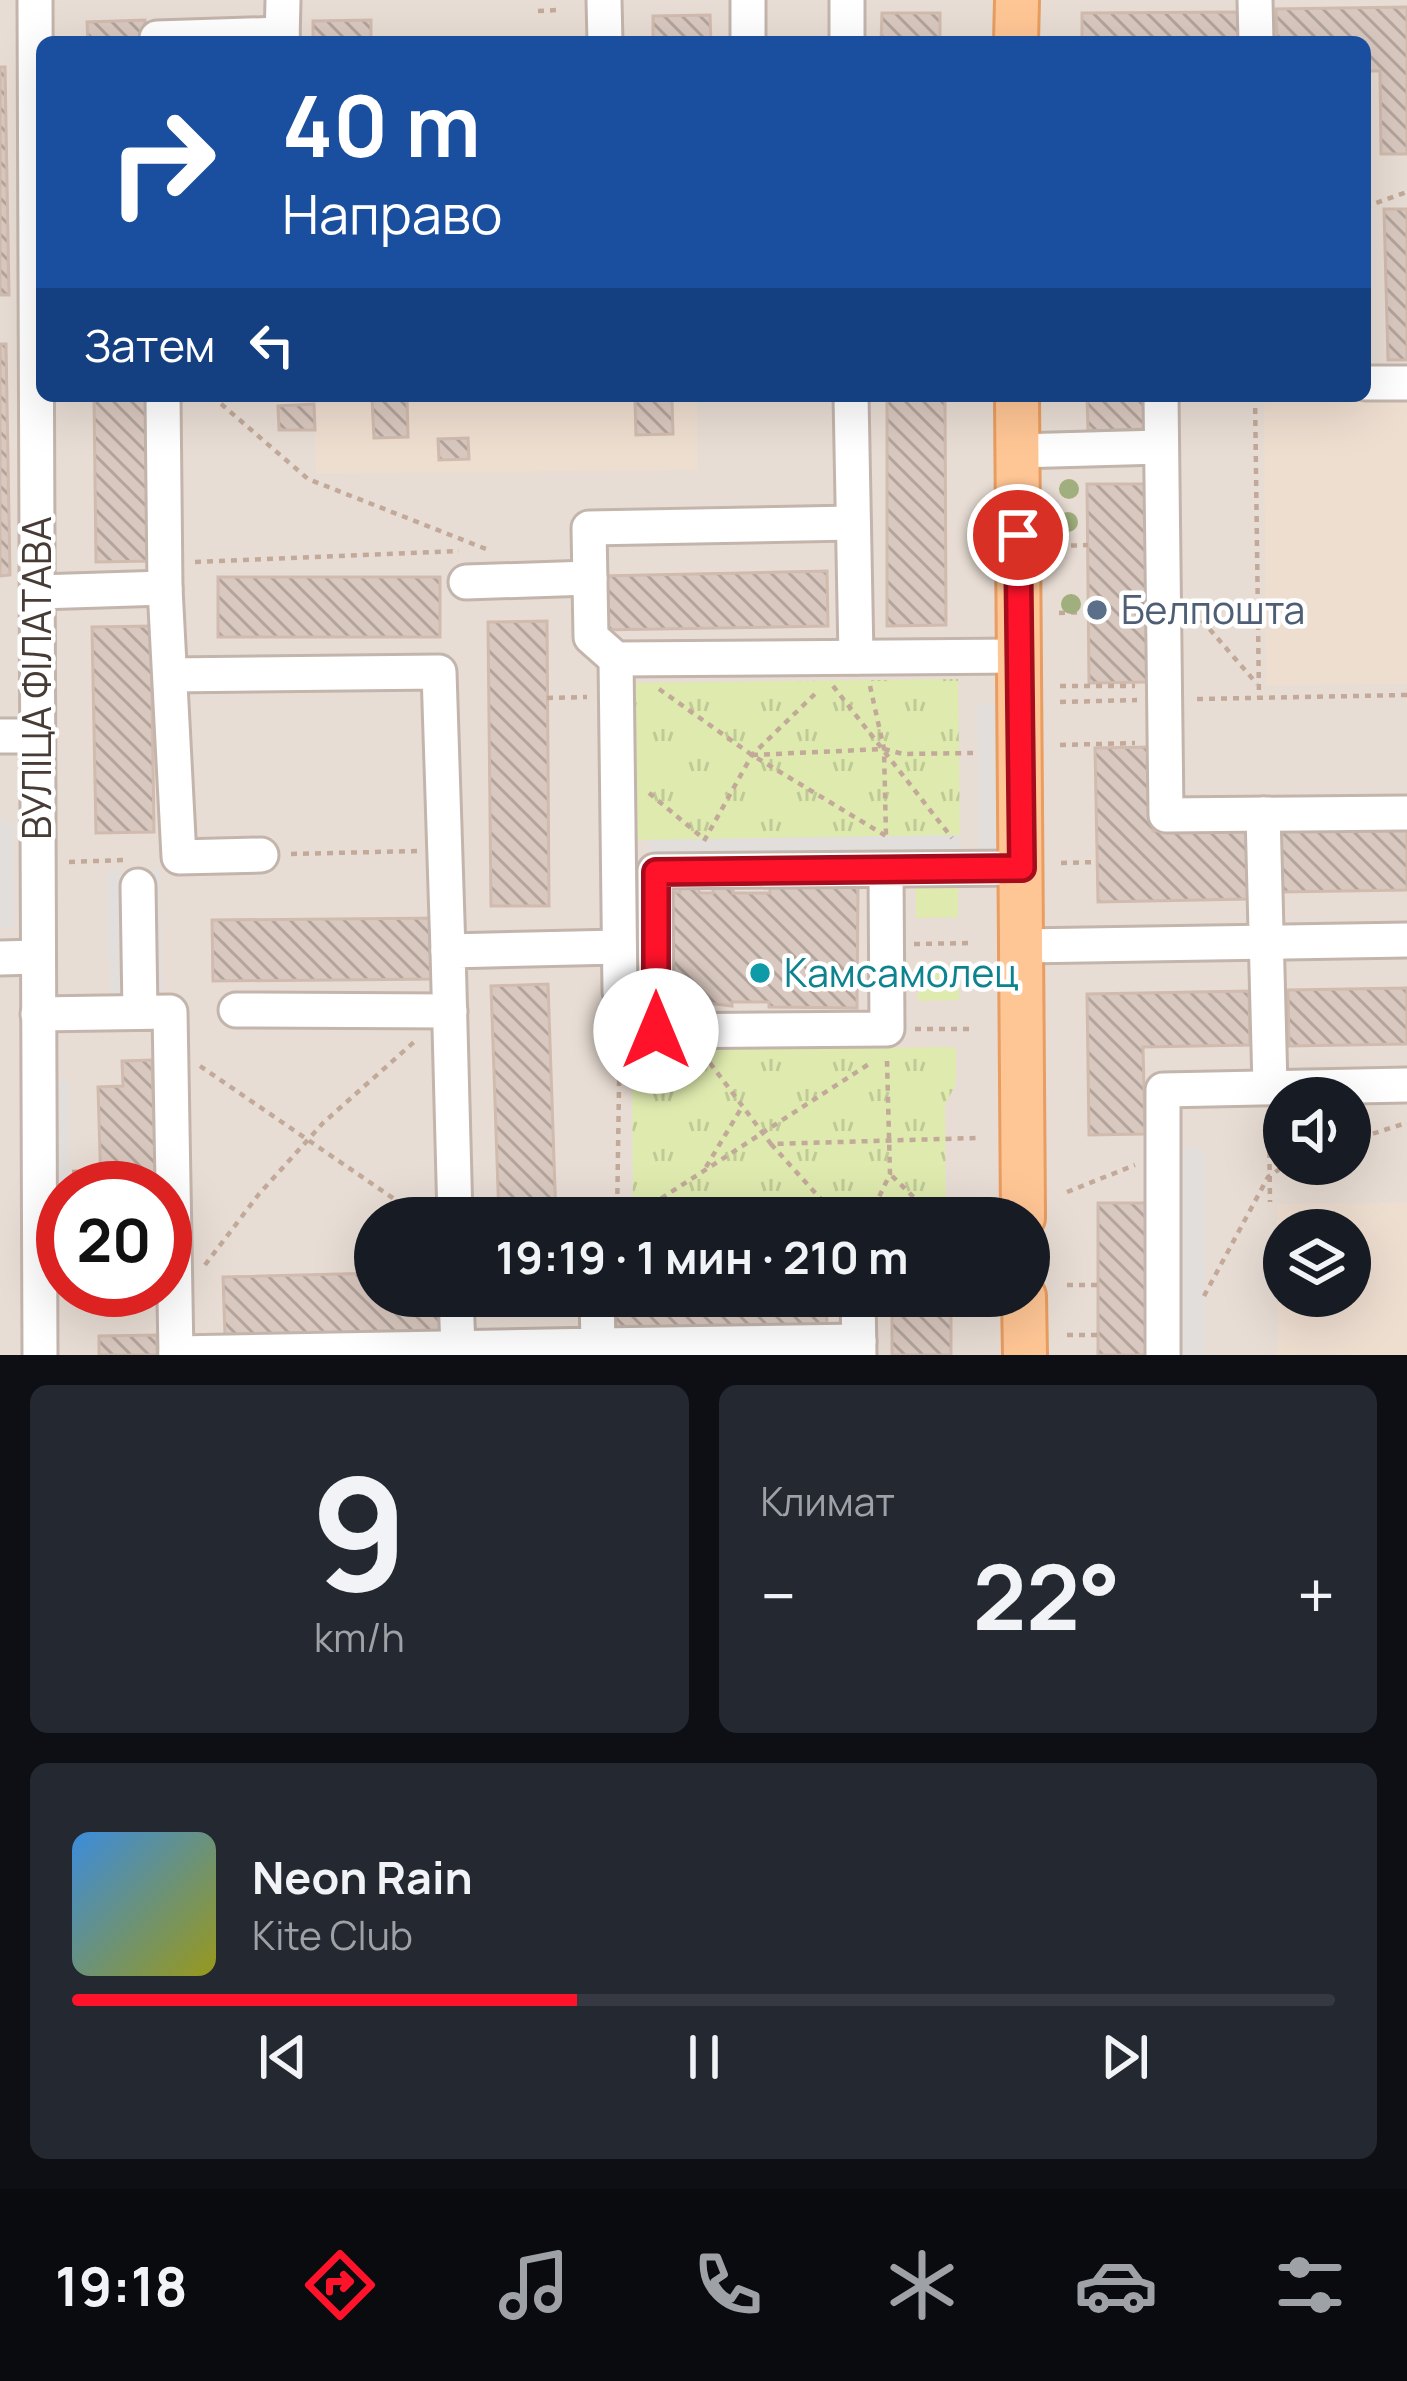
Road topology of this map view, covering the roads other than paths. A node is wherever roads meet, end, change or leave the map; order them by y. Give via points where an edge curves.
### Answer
1 (35, 0) edge
2 (284, 0) edge
3 (604, 0) edge
4 (748, 0) edge
5 (847, 0) edge
6 (1017, 0) edge
7 (1256, 0) edge
8 (282, 36) edge
9 (605, 36) edge
10 (748, 36) edge
11 (848, 36) edge
12 (1016, 36) edge
13 (1256, 36) edge
14 (0, 308) edge
15 (34, 308) junction
16 (1371, 383) edge
17 (1407, 383) edge
18 (163, 402) edge
19 (851, 402) edge
20 (1017, 402) edge
21 (1161, 402) edge
22 (1161, 447) junction
23 (1017, 451) junction
24 (853, 524) junction
25 (165, 573) junction
26 (590, 578) junction
27 (466, 582) dead end
28 (38, 592) junction
29 (1019, 656) junction
30 (862, 657) junction
31 (616, 659) junction
32 (170, 675) junction
33 (0, 736) edge
34 (37, 736) junction
35 (1407, 813) edge
36 (1263, 814) junction
37 (261, 855) road end
38 (1041, 866) junction
39 (886, 870) junction
40 (138, 886) dead end
41 (1407, 940) edge
42 (1267, 943) junction
43 (1023, 946) junction
44 (619, 947) junction
45 (448, 951) junction
46 (38, 957) junction
47 (0, 958) edge
48 (620, 992) road end
49 (236, 1010) dead end
50 (449, 1010) junction
51 (140, 1012) junction
52 (38, 1014) junction
53 (1270, 1077) edge
54 (1407, 1084) edge
55 (1371, 1085) edge
56 (1263, 1087) edge
57 (454, 1197) edge
58 (1023, 1197) edge
59 (858, 1317) edge
60 (1024, 1317) edge
61 (597, 1319) edge
62 (457, 1324) edge
63 (859, 1348) edge
64 (678, 1349) edge
65 (352, 1353) edge
66 (176, 1354) edge
67 (40, 1355) edge
68 (1025, 1355) edge
69 (1163, 1355) edge

1 - 15 street, ВУЛІЦА ФІЛАТАВА
2 - 8 street
3 - 9 street
4 - 10 street
5 - 11 street
6 - 12 main road
7 - 13 street
14 - 15 street
15 - 28 street, ВУЛІЦА ФІЛАТАВА
16 - 17 street
18 - 25 street
19 - 24 street
20 - 23 main road
21 - 22 street
22 - 23 street
22 - 36 street via 1166,815
23 - 29 main road
24 - 26 street via 590,528
24 - 30 street
25 - 28 street
25 - 32 street
26 - 27 street
26 - 31 street via 591,637
28 - 34 street, ВУЛІЦА ФІЛАТАВА
29 - 30 street
29 - 38 main road
30 - 31 street
31 - 44 street
32 - 37 street via 179,856
32 - 45 street via 439,672
33 - 34 street
34 - 46 street, ВУЛІЦА ФІЛАТАВА
35 - 36 street
36 - 42 street
38 - 39 street
38 - 43 main road
39 - 39 street via 887,1029 656,1031 656,872 705,855
40 - 51 street
41 - 42 street
42 - 43 street
42 - 53 street
43 - 58 main road
44 - 45 street
44 - 48 street
45 - 50 street
46 - 47 street
46 - 52 street, ВУЛІЦА ФІЛАТАВА
49 - 50 street
50 - 57 street
51 - 52 street
51 - 66 street via 170,1012
52 - 67 street, ВУЛІЦА ФІЛАТАВА
54 - 55 street
56 - 69 street via 1162,1090
59 - 63 street
60 - 68 main road
61 - 62 street
61 - 64 street
62 - 65 street
63 - 64 street
65 - 66 street

